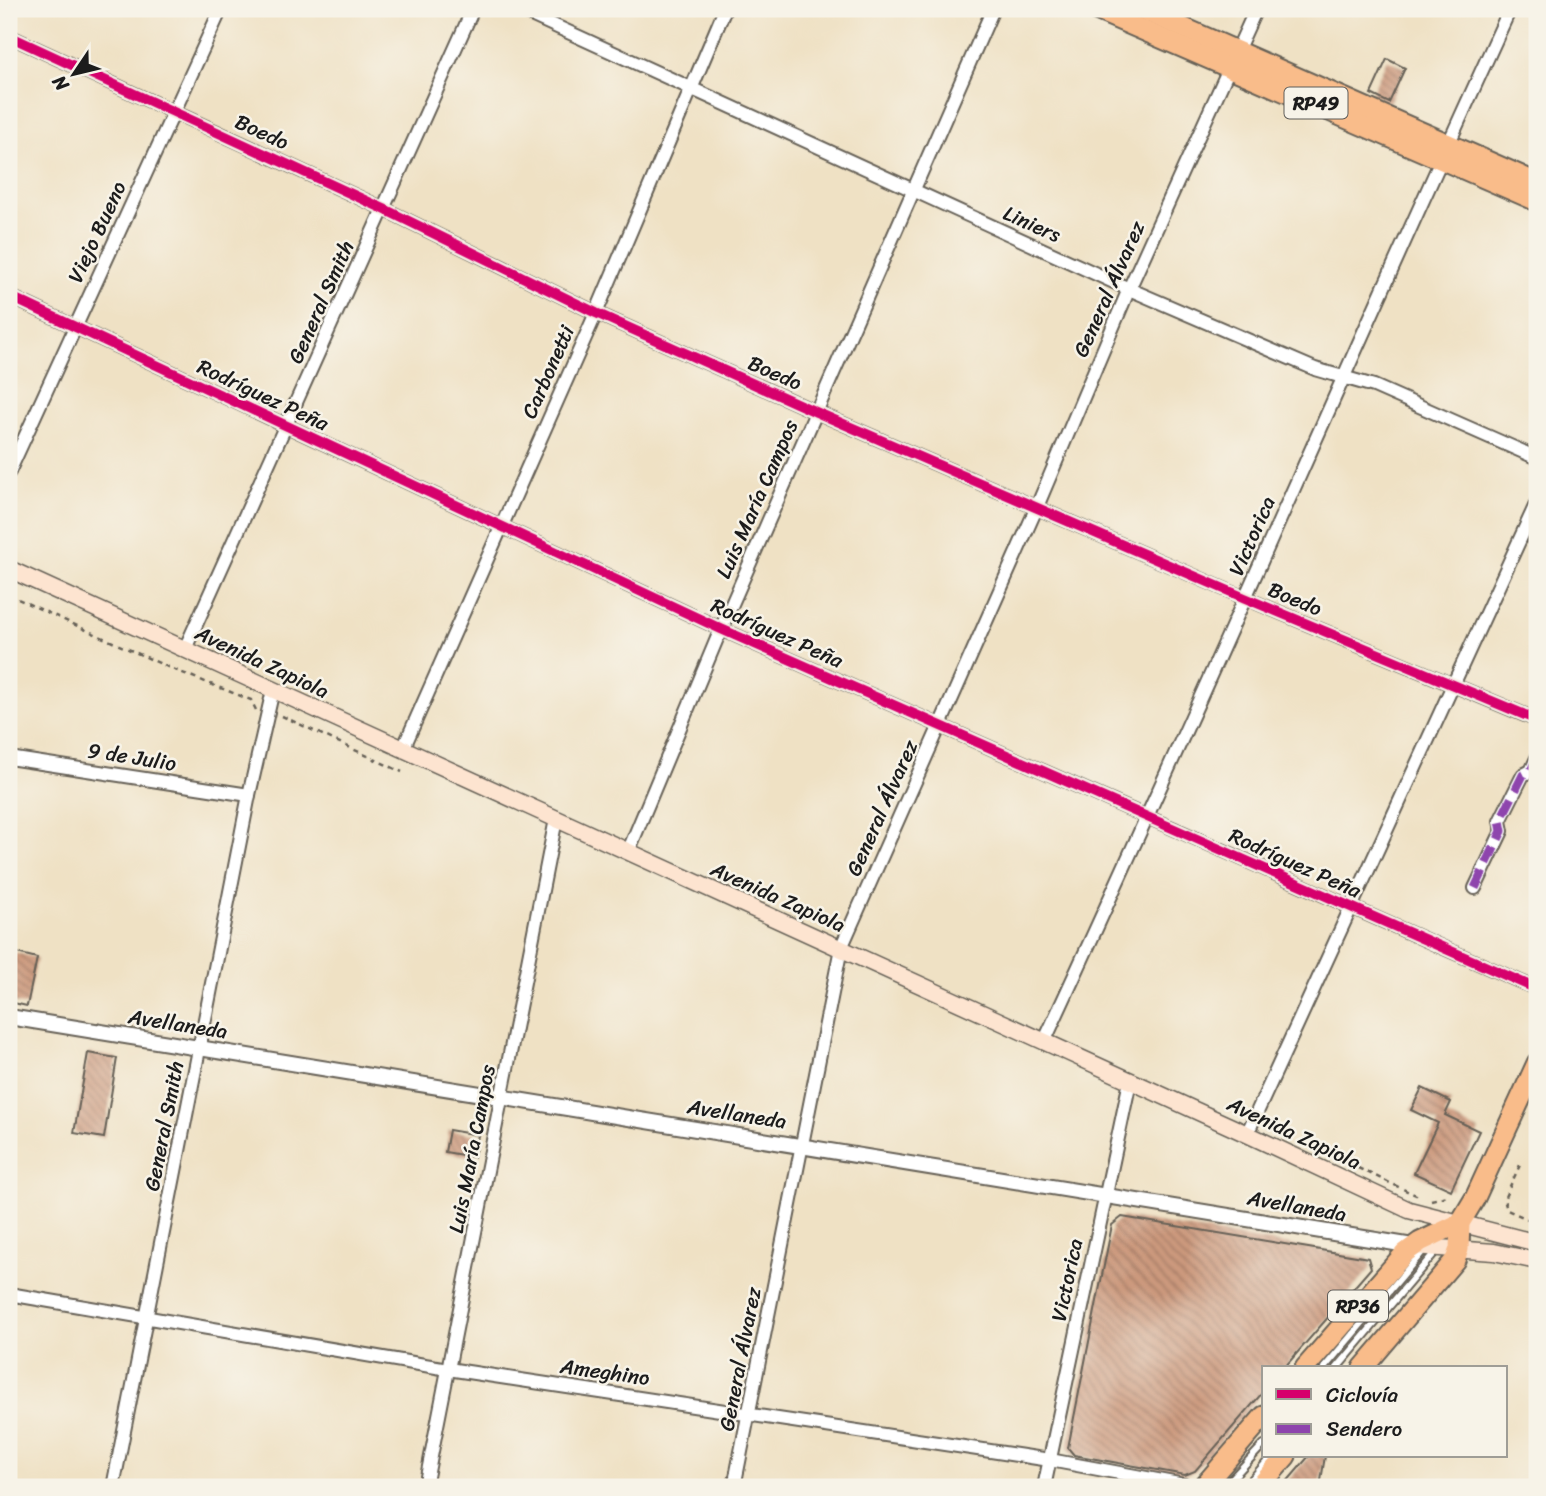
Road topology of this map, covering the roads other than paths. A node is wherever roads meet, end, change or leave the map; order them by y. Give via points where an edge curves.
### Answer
1 (221, 9) edge
2 (473, 9) edge
3 (518, 9) edge
4 (725, 9) edge
5 (993, 9) edge
6 (1094, 9) edge
7 (1141, 9) edge
8 (1256, 9) edge
9 (1510, 9) edge
10 (9, 36) edge
11 (1234, 58) junction
12 (692, 89) junction
13 (173, 112) junction
14 (1444, 151) junction
15 (1537, 183) edge
16 (913, 192) junction
17 (1537, 201) edge
18 (384, 209) junction
19 (1129, 289) junction
20 (9, 296) edge
21 (596, 313) junction
22 (74, 328) junction
23 (1344, 377) junction
24 (816, 412) junction
25 (286, 427) junction
26 (1537, 458) edge
27 (9, 472) edge
28 (1537, 502) edge
29 (1036, 509) junction
30 (500, 527) junction
31 (9, 569) edge
32 (1245, 598) junction
33 (721, 629) junction
34 (185, 649) junction
35 (1454, 686) junction
36 (273, 690) junction
37 (1537, 720) edge
38 (939, 726) junction
39 (403, 749) junction
40 (9, 758) edge
41 (1537, 758) edge
42 (248, 795) junction
43 (1148, 818) junction
44 (556, 819) junction
45 (628, 852) junction
46 (1475, 888) dead end
47 (1352, 909) junction
48 (841, 948) junction
49 (1537, 989) edge
50 (9, 1017) edge
51 (1044, 1042) junction
52 (199, 1048) junction
53 (1537, 1063) edge
54 (1130, 1081) junction
55 (502, 1098) junction
56 (1247, 1134) junction
57 (801, 1145) junction
58 (1104, 1195) junction
59 (1460, 1223) junction
60 (1537, 1243) edge
61 (1426, 1247) junction
62 (1459, 1249) junction
63 (1537, 1261) edge
64 (9, 1294) edge
65 (147, 1317) junction
66 (1307, 1366) edge
67 (1326, 1366) edge
68 (1338, 1366) edge
69 (1365, 1366) edge
70 (448, 1369) junction
71 (748, 1413) junction
72 (1262, 1418) edge
73 (1262, 1446) edge
74 (1270, 1458) edge
75 (1284, 1458) edge
76 (1050, 1460) junction
77 (113, 1487) edge
78 (425, 1487) edge
79 (734, 1487) edge
80 (1044, 1487) edge
81 (1195, 1487) edge
82 (1203, 1487) edge
83 (1224, 1487) edge
84 (1245, 1487) edge
85 (1259, 1487) edge

1 - 13 street, Viejo Bueno
2 - 18 street, General Smith
3 - 12 street, Liniers
4 - 12 street, Carbonetti
5 - 16 street, Luis María Campos
6 - 11 main road, RP49
7 - 11 main road, RP49
8 - 11 street, General Álvarez
9 - 14 street, Victorica
10 - 13 street, Boedo
11 - 14 main road, RP49
11 - 19 street, General Álvarez
12 - 16 street, Liniers
12 - 21 street, Carbonetti
13 - 18 street, Boedo
13 - 22 street, Viejo Bueno
14 - 15 main road, RP49
14 - 17 main road, RP49
14 - 23 street, Victorica
16 - 19 street, Liniers
16 - 24 street, Luis María Campos
18 - 21 street, Boedo
18 - 25 street, General Smith
19 - 23 street, Liniers via 1315,369
19 - 29 street, General Álvarez
20 - 22 street, Rodríguez Peña
21 - 24 street, Boedo
21 - 30 street, Carbonetti
22 - 25 street, Rodríguez Peña
22 - 27 street, Viejo Bueno
23 - 26 street, Liniers
23 - 32 street, Victorica
24 - 29 street, Boedo
24 - 33 street, Luis María Campos
25 - 30 street, Rodríguez Peña
25 - 34 street, General Smith
28 - 35 street
29 - 32 street, Boedo
29 - 38 street, General Álvarez
30 - 33 street, Rodríguez Peña
30 - 39 street, Carbonetti
31 - 34 main road, Avenida Zapiola
32 - 35 street, Boedo
32 - 43 street, Victorica
33 - 38 street, Rodríguez Peña
33 - 45 street, Luis María Campos
34 - 36 main road, Avenida Zapiola
35 - 37 street, Boedo
35 - 47 street
36 - 39 main road, Avenida Zapiola
36 - 42 street, General Smith
38 - 43 street, Rodríguez Peña
38 - 48 street, General Álvarez
39 - 44 main road, Avenida Zapiola
40 - 42 street, 9 de Julio
41 - 46 street via 1500,821 1502,831
42 - 52 street, General Smith
43 - 47 street, Rodríguez Peña
43 - 51 street, Victorica
44 - 45 main road, Avenida Zapiola
44 - 55 street, Luis María Campos
45 - 48 main road, Avenida Zapiola
47 - 49 street, Rodríguez Peña
47 - 56 street
48 - 51 main road, Avenida Zapiola
48 - 57 street, General Álvarez
50 - 52 street, Avellaneda
51 - 54 main road, Avenida Zapiola
52 - 55 street, Avellaneda
52 - 65 street, General Smith
53 - 59 main road, RP36
54 - 56 main road, Avenida Zapiola
54 - 58 street, Victorica
55 - 57 street, Avellaneda
55 - 70 street, Luis María Campos
56 - 59 main road, Avenida Zapiola via 1403,1208
57 - 58 street, Avellaneda
57 - 71 street, General Álvarez
58 - 61 street, Avellaneda
58 - 76 street, Victorica
59 - 60 main road, Avenida Zapiola
59 - 61 main road, RP36
59 - 62 main road, RP36
61 - 62 main road, Avellaneda
61 - 66 main road, RP36
61 - 67 lane
61 - 68 lane
62 - 63 main road
62 - 69 main road, RP36 via 1449,1269
64 - 65 street, Ameghino
65 - 70 street, Ameghino
65 - 77 street, General Smith
70 - 71 street, Ameghino
70 - 78 street, Luis María Campos
71 - 76 street, Ameghino
71 - 79 street, General Álvarez
72 - 82 main road
73 - 83 lane
74 - 84 lane
75 - 85 main road
76 - 80 street, Victorica
76 - 81 street, Ameghino

